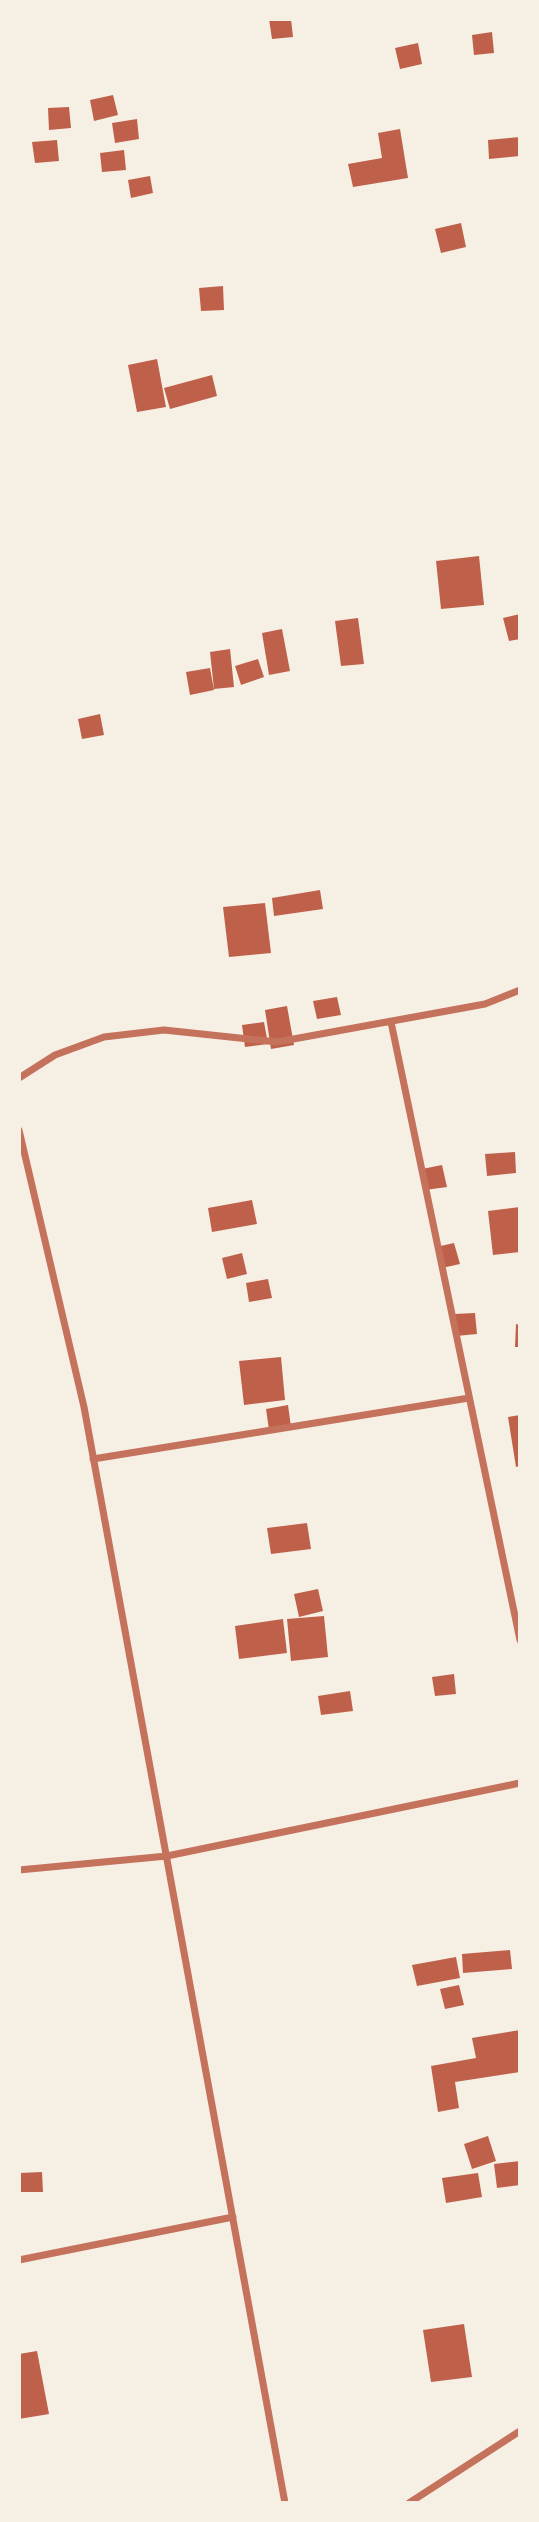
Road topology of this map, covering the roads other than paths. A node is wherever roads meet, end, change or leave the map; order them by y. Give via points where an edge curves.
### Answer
1 (520, 990) edge
2 (391, 1021) junction
3 (19, 1078) edge
4 (19, 1129) edge
5 (469, 1398) junction
6 (93, 1459) junction
7 (520, 1640) edge
8 (520, 1783) edge
9 (167, 1856) junction
10 (19, 1870) edge
11 (233, 2217) junction
12 (19, 2260) edge
13 (520, 2431) edge
14 (285, 2503) edge
15 (409, 2503) edge

1 - 2 street via 485,1004
2 - 3 street via 277,1042 164,1030 104,1037 55,1055
2 - 5 street
4 - 6 street
5 - 6 street
5 - 7 street
6 - 9 street
8 - 9 street
9 - 10 street
9 - 11 street
11 - 12 street
11 - 14 street
13 - 15 street

